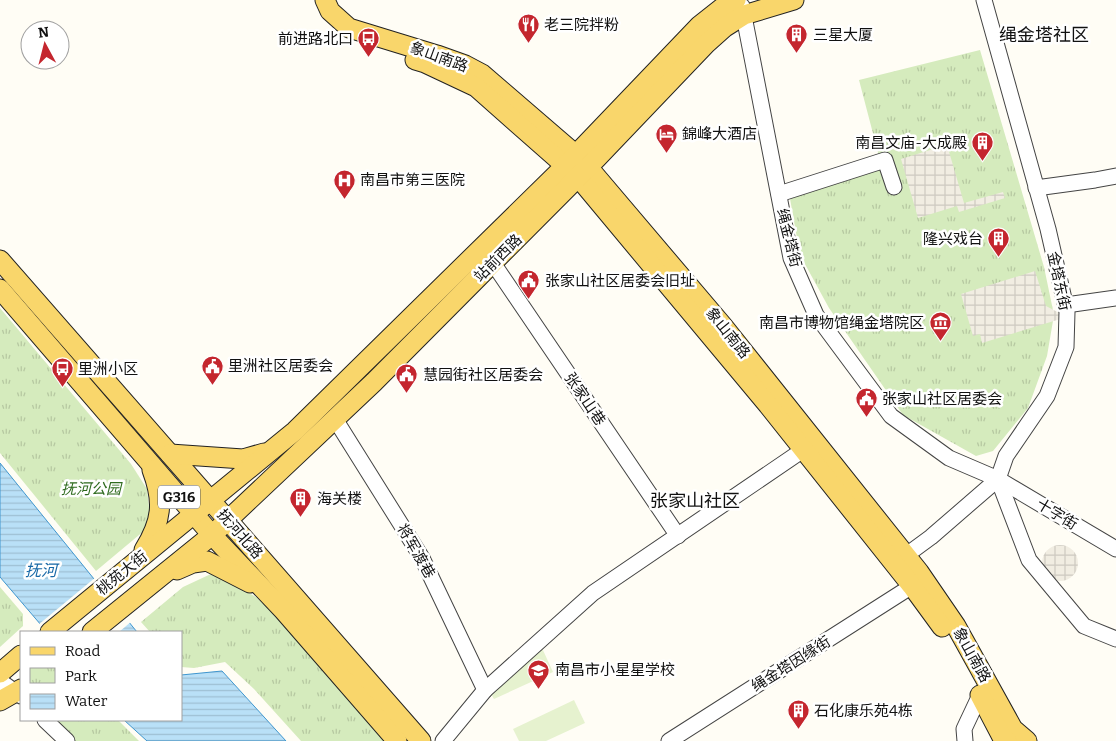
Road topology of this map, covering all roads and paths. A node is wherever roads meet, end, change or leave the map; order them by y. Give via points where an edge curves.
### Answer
1 (314, 0) edge
2 (325, 0) edge
3 (794, 0) edge
4 (984, 0) edge
5 (740, 5) edge
6 (577, 166) junction
7 (1116, 176) edge
8 (894, 187) dead end
9 (1036, 188) junction
10 (779, 194) junction
11 (0, 260) edge
12 (493, 263) junction
13 (0, 289) edge
14 (1116, 298) edge
15 (1066, 305) junction
16 (335, 419) junction
17 (272, 450) junction
18 (803, 450) junction
19 (170, 454) junction
20 (150, 464) junction
21 (998, 478) junction
22 (211, 500) junction
23 (194, 514) junction
24 (228, 520) junction
25 (212, 535) junction
26 (678, 536) junction
27 (1116, 549) edge
28 (138, 560) junction
29 (900, 560) junction
30 (159, 578) junction
31 (912, 586) junction
32 (268, 594) junction
33 (51, 631) edge
34 (93, 631) edge
35 (1116, 639) edge
36 (20, 656) edge
37 (0, 673) edge
38 (0, 681) edge
39 (486, 690) junction
40 (985, 692) junction
41 (20, 693) edge
42 (0, 701) edge
43 (47, 721) edge
44 (67, 741) edge
45 (397, 741) edge
46 (421, 741) edge
47 (443, 741) edge
48 (669, 741) edge
49 (965, 741) edge
50 (1007, 741) edge
51 (1027, 741) edge

1 - 6 main road, 象山南路 via 328,25 343,39 425,63 476,87
2 - 6 main road, 象山南路 via 330,12 349,28 438,54 482,74
3 - 5 main road, 站前西路
4 - 9 street, 金塔东街
5 - 6 main road, 站前西路 via 725,27
5 - 10 street, 绳金塔街
6 - 12 main road, 站前西路
6 - 17 main road, 站前西路
6 - 18 main road, 象山南路
6 - 29 main road, 象山南路 via 723,326
7 - 9 street
8 - 10 street via 885,160
9 - 15 street, 金塔东街
10 - 21 street, 绳金塔街 via 791,258 816,315 891,416 949,458
11 - 19 main road, 抚河北路 / G316
12 - 16 main road, 站前西路
12 - 26 street, 张家山巷
13 - 20 main road, 抚河北路 / G316
14 - 15 street
15 - 21 street, 金塔东街 via 1066,347 1047,396 1006,456
16 - 24 main road, 站前西路
16 - 39 street, 将军渡巷 via 422,558
17 - 19 main road via 243,459
17 - 22 main road, 站前西路
18 - 26 street
18 - 29 main road, 象山南路
19 - 22 main road, 抚河北路 / G316
20 - 23 main road, 抚河北路 / G316
20 - 28 main road via 159,489 160,515 152,538
21 - 27 street, 十字街
21 - 29 street, 金塔东街
21 - 35 street via 1029,560 1084,626
22 - 23 main road, 站前西路
22 - 24 main road, 抚河北路 / G316
23 - 25 main road, 抚河北路 / G316
23 - 28 main road, 桃苑大街
24 - 25 main road, 站前西路
24 - 46 main road, 抚河北路 / G316
25 - 30 main road, 桃苑大街
25 - 32 main road, 抚河北路 / G316
26 - 39 street via 593,593
28 - 33 main road, 桃苑大街
29 - 31 main road, 象山南路
29 - 40 main road, 象山南路 via 956,626
30 - 32 main road via 193,563 207,561
30 - 34 main road, 桃苑大街
31 - 40 main road, 象山南路
31 - 48 street
32 - 45 main road, 抚河北路 / G316
36 - 37 main road
38 - 41 street
39 - 47 street
40 - 49 street via 964,729
40 - 50 main road, 象山南路 via 1002,737
40 - 51 main road, 象山南路 via 1013,729
41 - 42 main road
43 - 44 street

